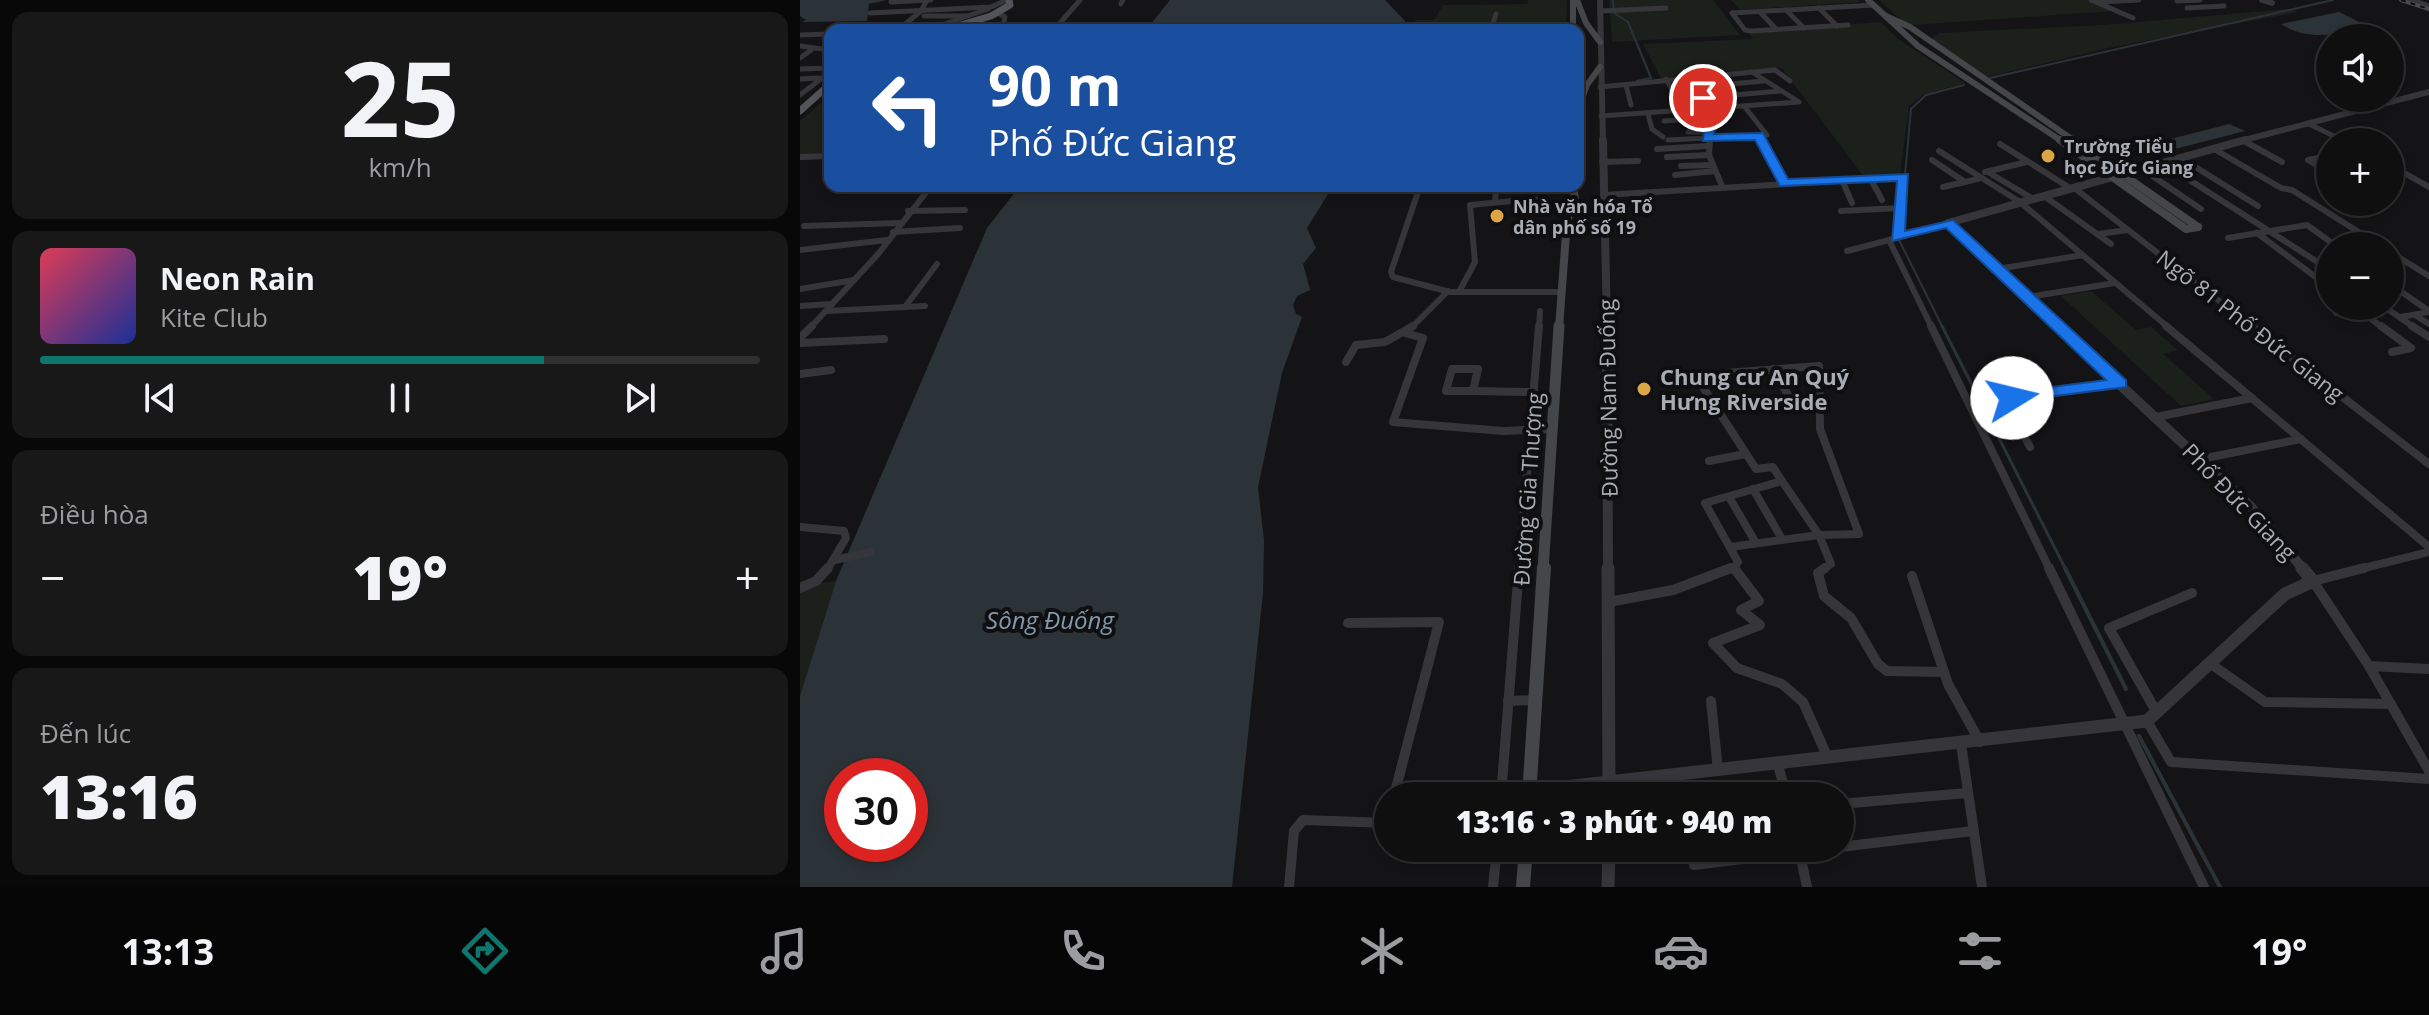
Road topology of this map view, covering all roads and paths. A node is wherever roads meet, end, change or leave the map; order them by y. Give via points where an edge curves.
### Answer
1 (928, 0) edge
2 (996, 0) edge
3 (1008, 0) edge
4 (1080, 0) edge
5 (1575, 0) edge
6 (2091, 0) edge
7 (2139, 0) edge
8 (2200, 0) edge
9 (2262, 0) edge
10 (2412, 0) edge
11 (2176, 1) edge
12 (891, 2) edge
13 (1871, 2) edge
14 (2097, 3) junction
15 (2272, 3) dead end
16 (2224, 6) dead end
17 (2429, 6) edge
18 (991, 7) junction
19 (1607, 8) edge
20 (1666, 8) dead end
21 (1819, 8) junction
22 (1786, 10) junction
23 (1794, 10) junction
24 (921, 11) junction
25 (1760, 12) junction
26 (998, 13) junction
27 (1496, 14) dead end
28 (916, 15) junction
29 (974, 16) junction
30 (2133, 18) dead end
31 (905, 24) edge
32 (947, 24) edge
33 (963, 24) edge
34 (1003, 24) edge
35 (1059, 24) edge
36 (1493, 24) edge
37 (1573, 24) edge
38 (1848, 25) dead end
39 (1837, 26) junction
40 (1807, 28) junction
41 (1776, 29) junction
42 (824, 34) edge
43 (800, 35) edge
44 (1600, 42) junction
45 (800, 46) edge
46 (811, 50) junction
47 (824, 50) edge
48 (800, 58) edge
49 (1600, 67) junction
50 (800, 69) edge
51 (824, 70) edge
52 (1752, 72) junction
53 (824, 75) edge
54 (1689, 77) junction
55 (821, 78) junction
56 (800, 79) edge
57 (1666, 79) junction
58 (1765, 81) junction
59 (1790, 81) dead end
60 (1626, 85) junction
61 (1600, 87) junction
62 (1695, 87) junction
63 (824, 89) edge
64 (1782, 91) junction
65 (802, 92) edge
66 (2429, 92) edge
67 (1584, 93) edge
68 (1703, 98) junction
69 (1631, 105) dead end
70 (1744, 106) junction
71 (1704, 109) junction
72 (800, 111) edge
73 (1648, 114) junction
74 (1601, 116) junction
75 (1707, 118) junction
76 (1664, 121) dead end
77 (2307, 123) junction
78 (2317, 128) edge
79 (1688, 132) dead end
80 (1708, 135) junction
81 (1759, 136) junction
82 (2244, 141) junction
83 (2000, 144) dead end
84 (1708, 146) junction
85 (1657, 149) dead end
86 (2214, 149) junction
87 (1939, 151) dead end
88 (1709, 155) junction
89 (824, 156) edge
90 (800, 157) edge
91 (1667, 157) dead end
92 (2181, 158) junction
93 (1932, 160) dead end
94 (1638, 161) dead end
95 (1602, 162) junction
96 (2027, 162) junction
97 (2282, 162) dead end
98 (2163, 163) junction
99 (1681, 166) dead end
100 (1713, 168) junction
101 (2142, 169) junction
102 (1988, 172) junction
103 (2404, 173) edge
104 (1675, 175) dead end
105 (2119, 175) junction
106 (1979, 176) junction
107 (1870, 178) junction
108 (1842, 180) junction
109 (1965, 182) junction
110 (1784, 183) junction
111 (1722, 186) junction
112 (1943, 187) dead end
113 (2429, 187) edge
114 (2072, 188) junction
115 (925, 192) edge
116 (1417, 192) edge
117 (1496, 192) edge
118 (1574, 192) edge
119 (1603, 195) junction
120 (2044, 196) junction
121 (2033, 199) junction
122 (1882, 200) dead end
123 (1495, 202) junction
124 (2020, 202) junction
125 (1852, 203) dead end
126 (2258, 206) dead end
127 (1900, 208) junction
128 (2201, 209) dead end
129 (965, 210) dead end
130 (908, 211) junction
131 (1570, 211) junction
132 (1841, 211) dead end
133 (900, 223) junction
134 (1948, 223) junction
135 (804, 226) dead end
136 (960, 228) dead end
137 (2128, 230) junction
138 (2269, 230) junction
139 (893, 232) junction
140 (2317, 232) edge
141 (2359, 232) edge
142 (2257, 233) junction
143 (2097, 234) junction
144 (2228, 238) dead end
145 (1893, 239) junction
146 (887, 240) junction
147 (2111, 244) dead end
148 (800, 250) edge
149 (1847, 251) dead end
150 (2083, 255) junction
151 (2316, 261) edge
152 (2404, 261) edge
153 (937, 264) dead end
154 (1997, 269) junction
155 (2429, 276) edge
156 (2316, 277) edge
157 (855, 280) junction
158 (2115, 283) junction
159 (800, 289) edge
160 (1448, 291) junction
161 (1459, 292) junction
162 (1561, 292) junction
163 (2404, 294) edge
164 (2028, 297) junction
165 (800, 306) edge
166 (925, 306) dead end
167 (905, 307) junction
168 (830, 308) junction
169 (1540, 311) dead end
170 (2429, 311) edge
171 (2415, 315) junction
172 (2404, 316) edge
173 (2373, 320) edge
174 (2404, 320) edge
175 (2429, 324) edge
176 (1405, 333) junction
177 (2429, 337) edge
178 (884, 339) dead end
179 (800, 340) edge
180 (2392, 352) dead end
181 (1346, 362) dead end
182 (1773, 369) junction
183 (831, 370) dead end
184 (800, 374) edge
185 (2120, 384) junction
186 (1473, 391) junction
187 (1533, 392) junction
188 (2252, 398) junction
189 (1819, 401) junction
190 (2156, 417) junction
191 (1553, 429) junction
192 (1530, 430) junction
193 (2301, 439) junction
194 (2030, 447) dead end
195 (1746, 454) junction
196 (2201, 459) junction
197 (1709, 461) dead end
198 (2429, 464) edge
199 (1782, 481) junction
200 (1753, 489) junction
201 (1729, 497) junction
202 (800, 527) edge
203 (1819, 535) junction
204 (1782, 539) junction
205 (1756, 543) junction
206 (1730, 547) junction
207 (2429, 550) edge
208 (871, 552) dead end
209 (835, 560) junction
210 (1733, 567) junction
211 (1912, 576) dead end
212 (2313, 581) junction
213 (800, 588) edge
214 (2192, 593) dead end
215 (1609, 602) junction
216 (1348, 623) dead end
217 (2211, 664) junction
218 (2369, 666) junction
219 (2429, 669) edge
220 (1944, 672) junction
221 (1535, 700) junction
222 (1508, 701) junction
223 (1711, 701) dead end
224 (2391, 704) junction
225 (2152, 718) junction
226 (2126, 726) junction
227 (1980, 742) junction
228 (1961, 744) junction
229 (1828, 759) junction
230 (1778, 764) junction
231 (1718, 771) junction
232 (2429, 771) edge
233 (2429, 779) edge
234 (1398, 782) edge
235 (1502, 782) edge
236 (1530, 782) edge
237 (1609, 782) edge
238 (1651, 782) edge
239 (1782, 782) edge
240 (1967, 793) junction
241 (1854, 803) edge
242 (1374, 821) edge
243 (1973, 831) junction
244 (1854, 845) edge
245 (1496, 862) edge
246 (1525, 862) edge
247 (1609, 862) edge
248 (1715, 862) edge
249 (1802, 862) edge
250 (1694, 865) dead end
251 (1289, 887) edge
252 (1493, 887) edge
253 (1523, 887) edge
254 (1608, 887) edge
255 (1807, 887) edge
256 (1982, 887) edge
257 (2204, 887) edge

1 - 12 street
1 - 24 street
2 - 18 street
3 - 18 street
3 - 26 main road via 1010,5
4 - 35 street
5 - 37 main road
5 - 44 main road
6 - 14 street
7 - 14 street
8 - 11 street
9 - 15 street
10 - 17 street
11 - 16 street via 2188,8
13 - 21 street
13 - 105 main road via 1918,46
14 - 30 street
18 - 24 street
18 - 29 street
19 - 20 street
19 - 44 street, Đường Nam Đuống
21 - 23 street
21 - 39 street
22 - 23 street
22 - 25 street
22 - 40 street
23 - 40 street
24 - 28 street
24 - 28 street via 871,15
25 - 41 street
25 - 41 street via 1732,13 1746,30
26 - 33 main road
26 - 34 street via 1005,17
27 - 36 street
28 - 29 street
28 - 31 street
29 - 32 street
38 - 39 street
39 - 40 street
40 - 41 street
42 - 43 street
44 - 49 street, Đường Nam Đuống
45 - 46 street
46 - 47 street
46 - 48 street
49 - 61 street, Đường Nam Đuống
49 - 67 main road
50 - 51 street
52 - 54 street
52 - 58 street
52 - 59 street via 1777,70
53 - 55 street
54 - 57 street
54 - 62 street
55 - 56 street
55 - 65 street
57 - 60 street
57 - 68 street via 1678,100
58 - 62 street
58 - 64 street
60 - 61 street
60 - 69 street
61 - 74 street, Đường Nam Đuống
62 - 68 street
63 - 72 main road
64 - 68 street
64 - 70 street via 1799,102
66 - 77 street
68 - 71 street
70 - 71 street
70 - 81 street via 1767,135
71 - 73 street
71 - 75 street
73 - 74 street
73 - 80 street via 1652,129 1665,138
74 - 95 street, Đường Nam Đuống
75 - 76 street
75 - 80 street
77 - 78 street
77 - 82 street
79 - 80 street
80 - 81 street
80 - 84 street
81 - 110 street
82 - 86 street
82 - 97 street
83 - 96 street, Ngõ 81 Phố Đức Giang
84 - 85 street
84 - 88 street
86 - 92 street
86 - 141 street
87 - 106 street
88 - 91 street
88 - 100 street
89 - 90 street
92 - 98 street
92 - 126 street
93 - 109 street
94 - 95 street
95 - 119 street, Đường Nam Đuống
96 - 102 street
96 - 114 street, Ngõ 81 Phố Đức Giang
98 - 101 street
98 - 138 street
99 - 100 street
100 - 104 street
100 - 111 street
101 - 105 street
101 - 128 street
102 - 106 street
102 - 121 street
103 - 113 street
105 - 105 main road via 2186,229 2198,227
105 - 114 street
106 - 109 street
106 - 124 street
107 - 108 street
107 - 122 street
107 - 127 street via 1904,177
108 - 110 street
108 - 125 street
109 - 112 street
110 - 111 street
111 - 119 street
114 - 120 street
114 - 137 street, Ngõ 81 Phố Đức Giang
115 - 130 street
116 - 160 street via 1391,275
117 - 123 street
118 - 131 main road, Đường Gia Thượng
119 - 215 street, Đường Nam Đuống
120 - 121 street
120 - 143 street
121 - 124 street
123 - 131 street via 1552,201
123 - 161 street via 1470,205 1477,263
124 - 134 street
124 - 150 street
127 - 132 street
127 - 145 street
129 - 130 street
130 - 133 street
131 - 162 main road, Đường Gia Thượng
133 - 135 street
133 - 139 street
134 - 145 street
134 - 154 street, Phố Đức Giang
136 - 139 street
137 - 143 street
137 - 198 street, Ngõ 81 Phố Đức Giang
138 - 140 street via 2307,225
138 - 142 street
138 - 151 street
139 - 146 street
142 - 144 street
142 - 156 street
143 - 147 street
145 - 149 street
145 - 226 street
146 - 148 street
146 - 157 street
150 - 154 street
150 - 158 street
152 - 155 street
153 - 167 street
154 - 164 street, Phố Đức Giang
157 - 159 street
157 - 168 street
158 - 164 street
158 - 188 street
160 - 161 street
160 - 176 street
161 - 162 street
162 - 191 main road, Đường Gia Thượng
163 - 170 street
164 - 185 street, Phố Đức Giang
165 - 168 street
166 - 167 street
167 - 168 street
168 - 179 street
169 - 187 street, Đường Gia Thượng
170 - 171 street
171 - 172 street
171 - 175 street
173 - 180 street via 2411,348
174 - 177 street
176 - 181 street via 1384,346 1356,345
176 - 192 street via 1423,338 1393,422
178 - 179 street
182 - 189 street via 1792,402
182 - 189 street via 1819,366
182 - 195 street via 1699,381
183 - 184 street
185 - 190 street, Phố Đức Giang
185 - 194 street via 2010,399
186 - 186 street via 1478,369 1452,369 1446,391
186 - 187 street
187 - 192 street, Đường Gia Thượng
188 - 190 street
188 - 193 street
189 - 203 street via 1820,429 1859,534
190 - 196 street, Phố Đức Giang
191 - 192 street
191 - 221 main road, Đường Gia Thượng
192 - 222 street, Đường Gia Thượng
193 - 196 street
193 - 207 street
195 - 197 street
195 - 199 street via 1756,469 1773,467
196 - 212 street, Phố Đức Giang via 2251,507
199 - 200 street
199 - 203 street
200 - 201 street
200 - 204 street
201 - 205 street
201 - 206 street via 1705,503
202 - 209 street via 844,531
203 - 204 street
203 - 220 street via 1831,564 1818,573 1824,596 1851,618 1878,664 1887,671
204 - 205 street
205 - 206 street
206 - 210 street via 1738,562
207 - 212 street
208 - 209 street
209 - 213 street via 816,581
210 - 215 street via 1707,581
210 - 229 street via 1759,601 1741,610 1760,625 1713,643 1737,668 1782,684 1803,702
211 - 220 street
212 - 217 street, Phố Đức Giang via 2285,594
212 - 218 street
214 - 225 street via 2109,628
215 - 237 street, Đường Nam Đuống
216 - 234 street via 1439,622
217 - 224 street via 2265,702
217 - 225 street, Phố Đức Giang
218 - 219 street
218 - 224 street
220 - 227 street
221 - 222 street
221 - 236 main road, Đường Gia Thượng
222 - 235 street, Đường Gia Thượng
223 - 231 street
224 - 232 street
225 - 226 street, Phố Đức Giang
225 - 233 street via 2171,762
226 - 227 street, Phố Đức Giang
226 - 257 street
227 - 228 street, Phố Đức Giang
228 - 229 street, Phố Đức Giang
228 - 240 street
229 - 230 street, Phố Đức Giang
230 - 231 street, Phố Đức Giang
230 - 239 street
231 - 238 street, Phố Đức Giang
240 - 241 street
240 - 243 street
242 - 251 street via 1303,820 1294,831
243 - 244 street
243 - 256 street
245 - 252 street
246 - 253 main road
247 - 254 street
248 - 250 street
249 - 255 street

